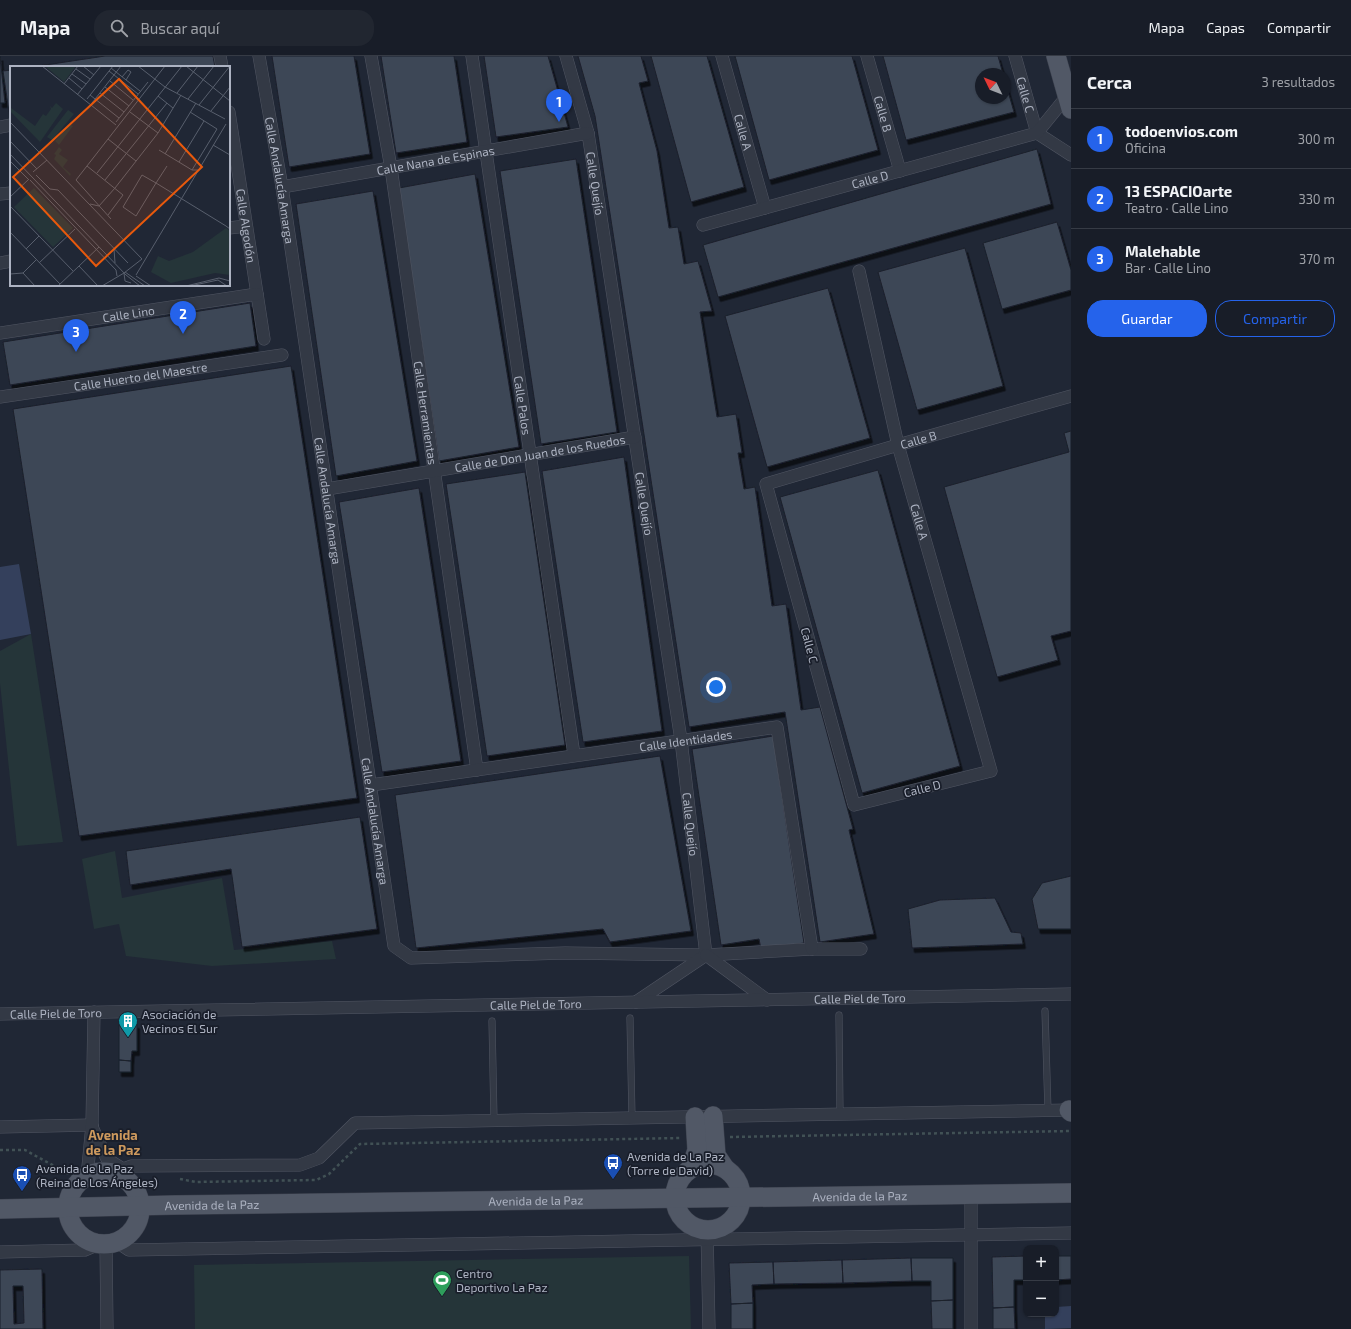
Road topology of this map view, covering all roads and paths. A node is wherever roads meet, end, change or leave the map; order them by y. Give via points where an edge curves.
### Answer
1 (220, 56) edge
2 (259, 56) edge
3 (372, 56) edge
4 (472, 56) edge
5 (566, 56) edge
6 (722, 56) edge
7 (867, 56) edge
8 (1015, 56) edge
9 (1056, 56) edge
10 (222, 66) edge
11 (1069, 102) edge
12 (10, 125) edge
13 (0, 127) edge
14 (230, 128) edge
15 (588, 133) junction
16 (1037, 133) junction
17 (486, 151) junction
18 (1071, 155) edge
19 (232, 159) edge
20 (391, 168) junction
21 (900, 171) junction
22 (282, 187) junction
23 (10, 193) edge
24 (0, 194) edge
25 (765, 208) junction
26 (704, 225) dead end
27 (246, 226) junction
28 (230, 228) edge
29 (10, 262) edge
30 (0, 263) edge
31 (859, 271) dead end
32 (257, 294) junction
33 (0, 333) edge
34 (264, 339) dead end
35 (282, 355) dead end
36 (1071, 396) edge
37 (0, 397) edge
38 (635, 436) junction
39 (898, 444) junction
40 (530, 454) junction
41 (434, 471) junction
42 (766, 484) joint
43 (327, 490) junction
44 (681, 740) junction
45 (574, 755) junction
46 (477, 770) junction
47 (991, 771) joint
48 (371, 786) junction
49 (854, 805) joint
50 (812, 949) junction
51 (861, 949) dead end
52 (706, 955) junction
53 (1071, 994) edge
54 (767, 1000) junction
55 (636, 1002) junction
56 (1045, 1011) dead end
57 (94, 1012) junction
58 (0, 1014) edge
59 (839, 1015) dead end
60 (630, 1018) dead end
61 (492, 1021) dead end
62 (1048, 1111) junction
63 (1070, 1111) edge
64 (840, 1114) junction
65 (704, 1117) junction
66 (632, 1118) junction
67 (494, 1120) junction
68 (92, 1125) junction
69 (0, 1127) edge
70 (1071, 1132) edge
71 (706, 1138) junction
72 (0, 1150) edge
73 (691, 1168) junction
74 (724, 1168) junction
75 (123, 1175) junction
76 (84, 1179) junction
77 (176, 1179) dead end
78 (1071, 1193) edge
79 (971, 1194) junction
80 (674, 1198) junction
81 (741, 1198) junction
82 (140, 1206) junction
83 (69, 1208) junction
84 (0, 1209) edge
85 (1071, 1234) edge
86 (707, 1235) junction
87 (971, 1235) junction
88 (107, 1243) junction
89 (0, 1252) edge
90 (107, 1329) edge
91 (709, 1329) edge
92 (971, 1329) edge

1 - 10 street
2 - 22 street, Calle Andalucía Amarga
3 - 20 street, Calle Herramientas
4 - 17 street, Calle Palos
5 - 15 street, Calle Quejío
6 - 25 street, Calle A
7 - 21 street, Calle B
8 - 16 street, Calle C
9 - 11 main road
11 - 16 street
12 - 13 street
14 - 19 street, Calle Algodón
15 - 17 street, Calle Nana de Espinas
15 - 38 street, Calle Quejío
16 - 18 street
16 - 21 street, Calle D
17 - 20 street, Calle Nana de Espinas
17 - 40 street, Calle Palos
19 - 27 street, Calle Algodón
20 - 22 street, Calle Nana de Espinas
20 - 41 street, Calle Herramientas
21 - 25 street, Calle D
22 - 43 street, Calle Andalucía Amarga
23 - 24 street
25 - 26 street, Calle D
27 - 28 street
27 - 32 street, Calle Algodón
29 - 30 street
31 - 39 street, Calle A
32 - 33 street, Calle Lino
32 - 34 street, Calle Algodón
35 - 37 street, Calle Huerto del Maestre
36 - 39 street, Calle B
38 - 40 street, Calle de Don Juan de los Ruedos
38 - 44 street, Calle Quejío
39 - 42 street, Calle B
39 - 47 street, Calle A
40 - 41 street, Calle de Don Juan de los Ruedos
40 - 45 street, Calle Palos
41 - 43 street, Calle de Don Juan de los Ruedos
41 - 46 street, Calle Herramientas
42 - 49 street, Calle C
43 - 48 street, Calle Andalucía Amarga
44 - 45 street, Calle Identidades
44 - 50 street, Calle Identidades via 777,727
44 - 52 street, Calle Quejío
45 - 46 street, Calle Identidades
46 - 48 street, Calle Identidades
47 - 49 street, Calle D
48 - 52 street, Calle Andalucía Amarga via 394,946 410,958 565,953
50 - 51 street
50 - 52 street
52 - 54 street
52 - 55 street
53 - 54 street, Calle Piel de Toro
54 - 55 street, Calle Piel de Toro
55 - 57 street, Calle Piel de Toro
56 - 62 lane
57 - 58 street, Calle Piel de Toro
57 - 68 street
59 - 64 lane
60 - 66 lane
61 - 67 lane
62 - 63 street
62 - 64 street
64 - 65 street
65 - 66 street
65 - 71 main road
66 - 67 street
67 - 75 street via 355,1122 319,1158 300,1165 131,1166
68 - 69 street
68 - 75 street via 107,1159
68 - 76 street
70 - 71 path
71 - 73 main road via 697,1150
71 - 74 main road
71 - 77 path via 360,1144 329,1174 316,1180 196,1182
72 - 76 path via 25,1150
73 - 74 main road via 713,1164
73 - 80 main road via 676,1186
74 - 81 main road via 739,1184
75 - 76 main road via 103,1173
75 - 76 path via 115,1186 89,1184
75 - 82 main road via 138,1196
76 - 83 main road via 74,1189
78 - 79 main road, Avenida de la Paz
79 - 81 main road, Avenida de la Paz
79 - 87 street
80 - 81 main road, Avenida de la Paz
80 - 82 main road, Avenida de la Paz
80 - 86 main road via 676,1207 688,1224
81 - 86 main road via 735,1216 727,1224
82 - 83 main road, Avenida de la Paz
82 - 88 main road via 139,1218 127,1236
83 - 84 main road, Avenida de la Paz
83 - 88 main road via 74,1228 81,1236 89,1241
85 - 87 street
86 - 87 street
86 - 88 street via 129,1250
86 - 91 street
87 - 92 street
88 - 89 street via 85,1250
88 - 90 street

